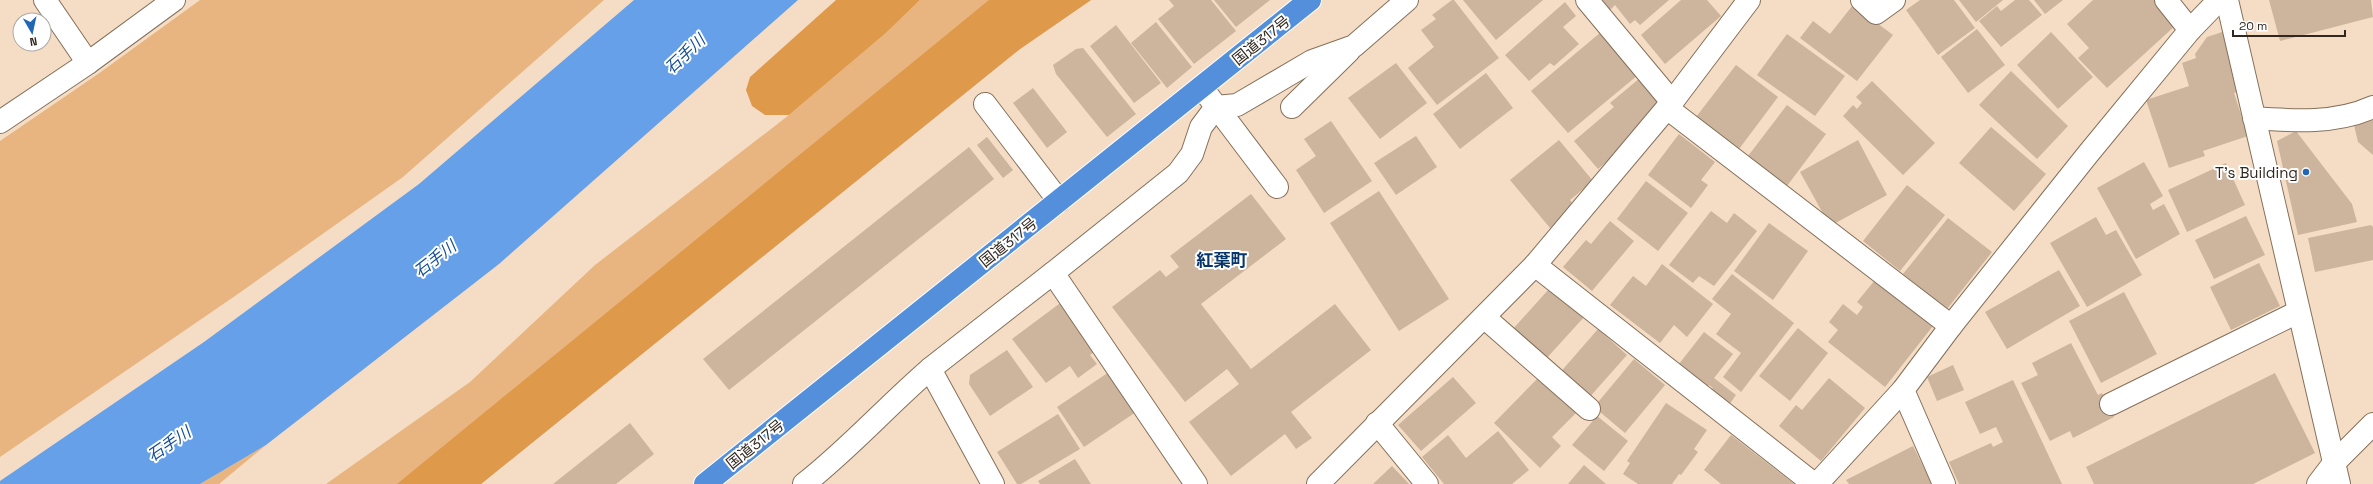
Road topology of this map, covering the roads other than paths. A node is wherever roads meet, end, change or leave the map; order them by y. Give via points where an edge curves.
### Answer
1 (45, 0) edge
2 (174, 0) edge
3 (1310, 0) edge
4 (1407, 0) edge
5 (1587, 0) edge
6 (1750, 0) edge
7 (1862, 0) edge
8 (1894, 0) edge
9 (2166, 0) edge
10 (2219, 0) edge
11 (2227, 0) edge
12 (2190, 30) junction
13 (1354, 46) junction
14 (88, 63) junction
15 (1201, 87) junction
16 (985, 104) dead end
17 (1670, 105) junction
18 (1216, 107) junction
19 (1292, 107) dead end
20 (2373, 107) edge
21 (2254, 118) junction
22 (0, 122) edge
23 (1277, 187) dead end
24 (1059, 201) junction
25 (1535, 265) junction
26 (1053, 274) junction
27 (2298, 312) junction
28 (1484, 317) junction
29 (1951, 326) junction
30 (930, 369) junction
31 (1903, 390) junction
32 (2111, 404) dead end
33 (1589, 409) dead end
34 (1377, 423) junction
35 (2373, 424) edge
36 (2334, 463) junction
37 (705, 484) edge
38 (804, 484) edge
39 (993, 484) edge
40 (1196, 484) edge
41 (1318, 484) edge
42 (1427, 484) edge
43 (1814, 484) edge
44 (1817, 484) edge
45 (1944, 484) edge
46 (2318, 484) edge
47 (2338, 484) edge

1 - 14 street
2 - 14 street
3 - 15 highway, 国道317号
4 - 13 street
5 - 17 street
6 - 17 street
7 - 8 street via 1876,13
9 - 12 street
10 - 12 street
11 - 21 street
12 - 29 street
13 - 18 street via 1312,61 1237,105
13 - 19 street
14 - 22 street
15 - 18 street
15 - 24 highway, 国道317号
16 - 24 street
17 - 25 street
17 - 29 street
18 - 23 street
18 - 26 street via 1201,127 1192,154 1178,172
20 - 21 street via 2358,114 2322,120
21 - 27 street
24 - 37 highway, 国道317号
25 - 28 street
25 - 43 street
26 - 30 street
26 - 40 street
27 - 32 street
27 - 36 street
28 - 33 street
28 - 34 street
29 - 31 street
30 - 38 street
30 - 39 street
31 - 44 street
31 - 45 street
34 - 41 street
34 - 42 street
35 - 36 street
36 - 46 street
36 - 47 street

